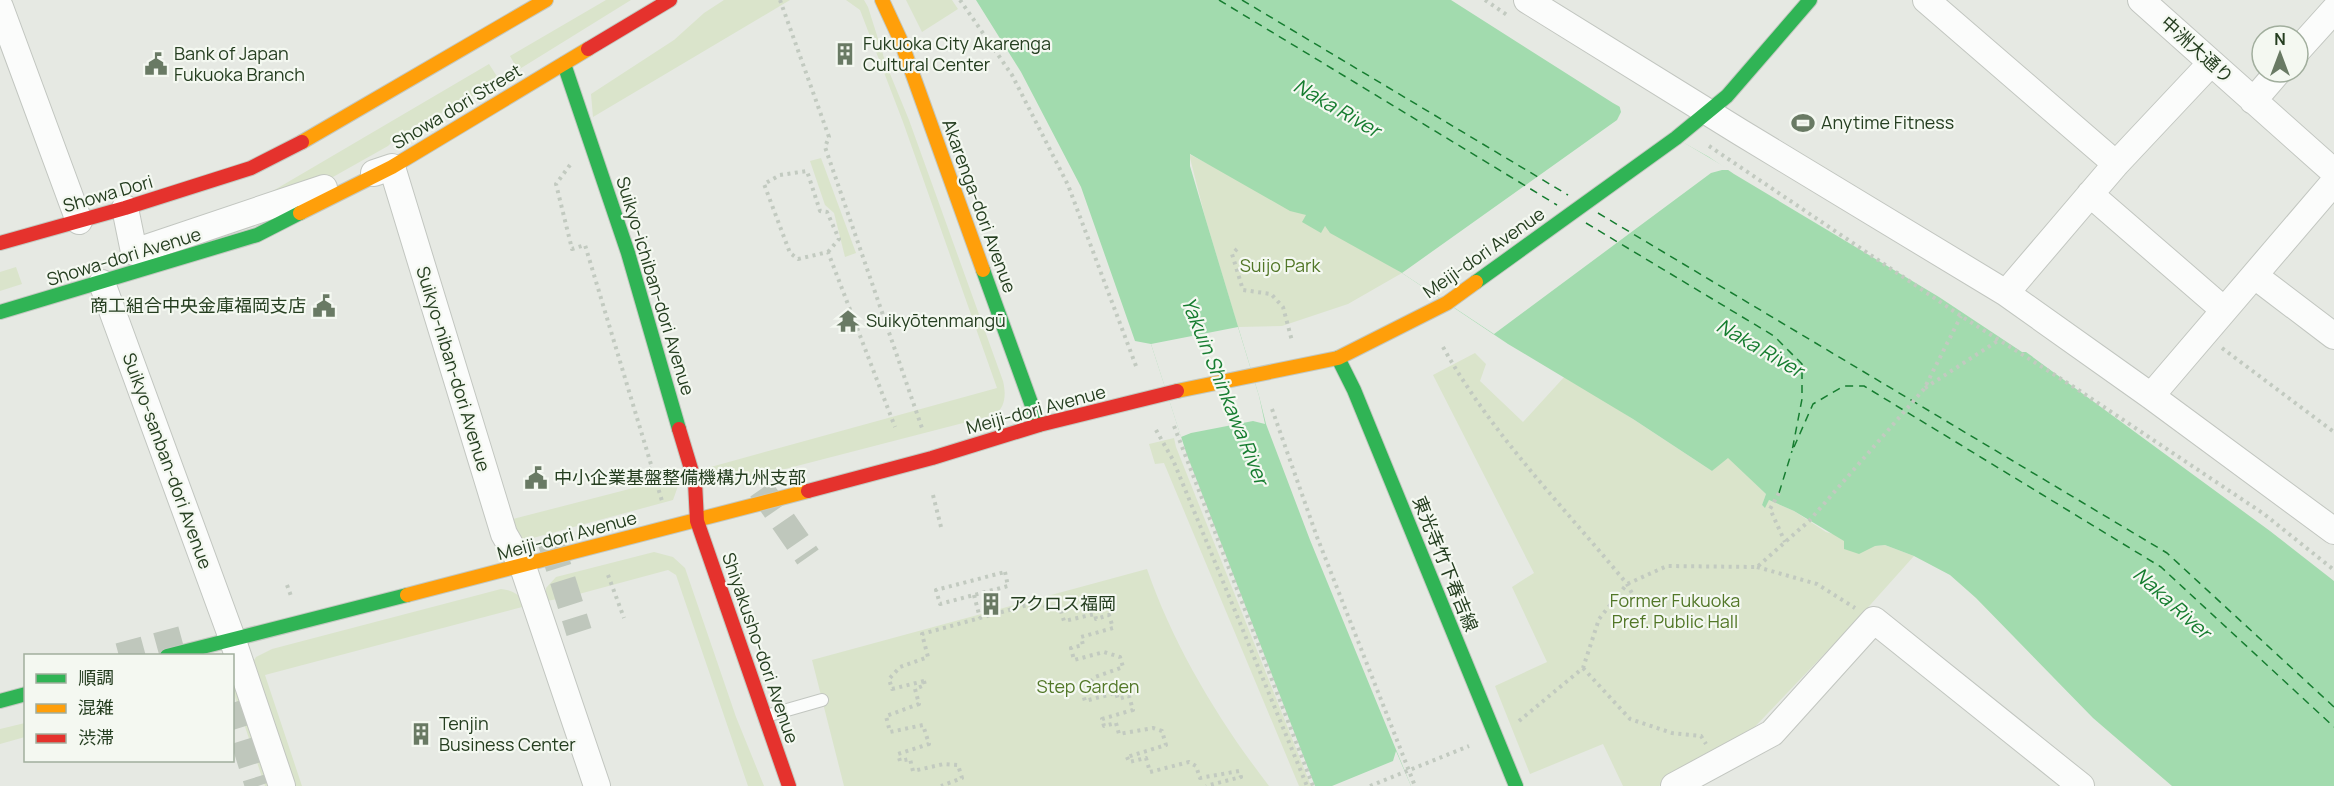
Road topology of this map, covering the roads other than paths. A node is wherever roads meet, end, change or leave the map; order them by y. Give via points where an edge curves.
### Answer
1 (546, 0) edge
2 (670, 0) edge
3 (882, 0) edge
4 (1527, 0) edge
5 (1810, 0) edge
6 (1926, 0) edge
7 (2141, 0) edge
8 (0, 7) edge
9 (2334, 10) edge
10 (2310, 37) edge
11 (2211, 63) junction
12 (564, 64) junction
13 (2268, 84) edge
14 (2253, 101) junction
15 (1708, 112) junction
16 (2116, 164) junction
17 (392, 167) junction
18 (2333, 170) edge
19 (2090, 194) junction
20 (125, 208) junction
21 (79, 221) junction
22 (0, 243) edge
23 (2255, 276) junction
24 (102, 283) junction
25 (2006, 293) junction
26 (2224, 310) junction
27 (0, 312) edge
28 (2334, 336) edge
29 (1338, 358) junction
30 (2151, 396) junction
31 (1038, 425) junction
32 (697, 521) junction
33 (2334, 531) edge
34 (523, 567) junction
35 (232, 638) junction
36 (175, 654) edge
37 (24, 695) edge
38 (822, 700) dead end
39 (0, 701) edge
40 (764, 717) junction
41 (282, 786) edge
42 (597, 786) edge
43 (789, 786) edge
44 (1516, 786) edge
45 (1674, 786) edge
46 (2081, 786) edge

1 - 20 street, Showa Dori via 514,13 316,135 250,168
2 - 12 street, Showa dori Street
3 - 31 street, Akarenga-dori Avenue via 900,39
4 - 15 street
5 - 15 street, Meiji-dori Avenue via 1727,96
6 - 16 street
7 - 11 street, 中洲大通り
8 - 21 street
9 - 10 street
11 - 14 street, 中洲大通り
11 - 16 street
12 - 17 street, Showa dori Street
12 - 32 street, Suikyo-ichiban-dori Avenue via 628,253 692,470
13 - 14 street
14 - 18 street, 中洲大通り
15 - 25 street
15 - 29 street, Meiji-dori Avenue via 1447,303
16 - 19 street
17 - 20 street via 134,252
17 - 24 street, Showa-dori Avenue via 257,235
17 - 34 street, Suikyo-niban-dori Avenue via 504,534
18 - 23 street
19 - 25 street
19 - 26 street
20 - 21 street, Showa Dori
21 - 22 street, Showa Dori
23 - 26 street
23 - 28 street
24 - 27 street, Showa-dori Avenue
24 - 35 street, Suikyo-sanban-dori Avenue
25 - 30 street
26 - 30 street
29 - 31 street, Meiji-dori Avenue via 1167,393
29 - 44 street, 東光寺竹下春吉線
30 - 33 street
31 - 32 street, Meiji-dori Avenue via 932,458
32 - 34 street, Meiji-dori Avenue
32 - 40 street, Shiyakusho-dori Avenue
34 - 35 street, Meiji-dori Avenue
34 - 42 street, Suikyo-niban-dori Avenue
35 - 36 street, Meiji-dori Avenue
35 - 41 street, Suikyo-sanban-dori Avenue
37 - 39 street
38 - 40 lane
40 - 43 street, Shiyakusho-dori Avenue
45 - 46 street via 1772,733 1874,620

